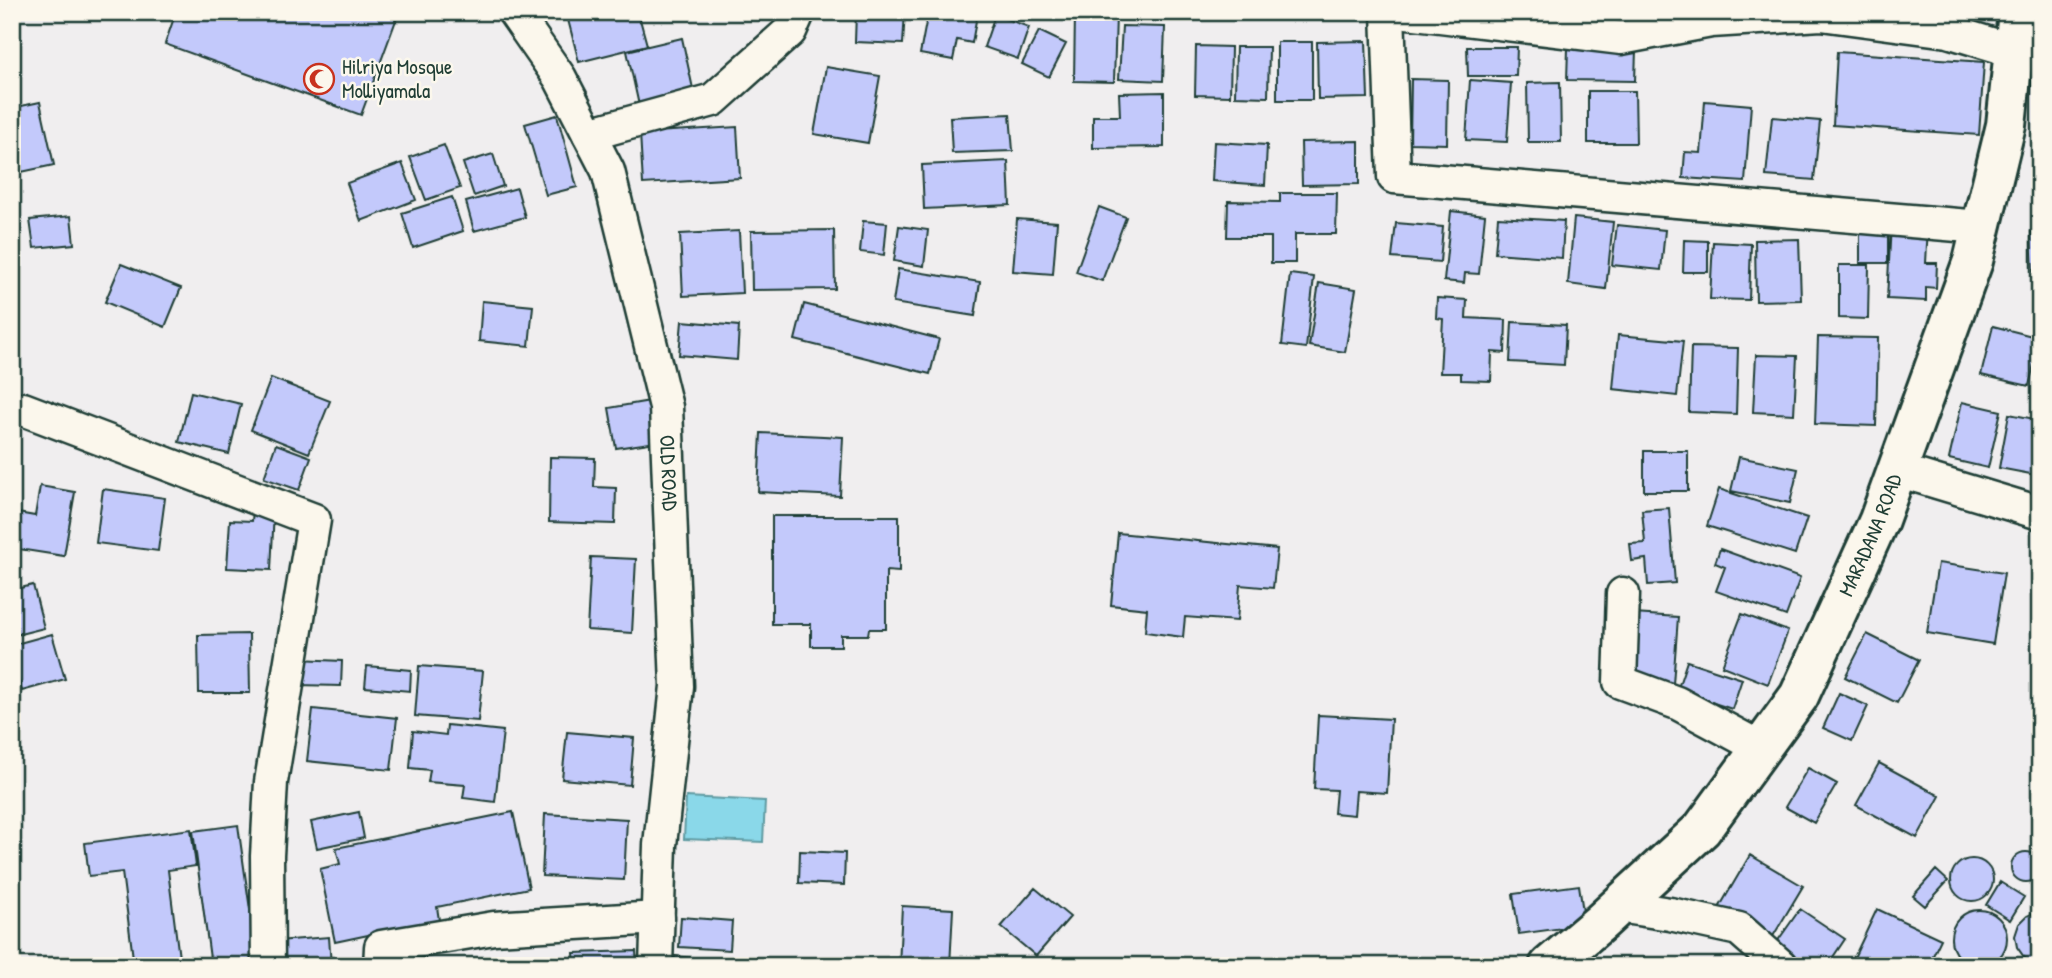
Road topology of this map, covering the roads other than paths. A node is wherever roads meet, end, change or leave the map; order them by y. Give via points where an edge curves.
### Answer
1 (1388, 12) edge
2 (1407, 12) edge
3 (2018, 12) edge
4 (516, 13) edge
5 (798, 13) edge
6 (2014, 51) junction
7 (589, 134) junction
8 (1981, 227) junction
9 (12, 409) edge
10 (1897, 470) junction
11 (2040, 513) edge
12 (1623, 594) dead end
13 (1761, 748) junction
14 (1618, 906) junction
15 (658, 918) junction
16 (268, 966) edge
17 (380, 966) edge
18 (656, 966) edge
19 (1549, 966) edge
20 (1781, 966) edge

1 - 8 street via 1394,177
2 - 6 street via 1621,37 1711,21 1821,14 1948,31
3 - 6 street, MARADANA ROAD
4 - 7 street, OLD ROAD via 560,78
5 - 7 street via 790,31 713,100
6 - 8 street, MARADANA ROAD via 2006,125
7 - 15 street, OLD ROAD via 608,171 666,407 677,685 660,845
8 - 10 street, MARADANA ROAD via 1973,261
9 - 16 street via 23,409 314,520 271,782
10 - 11 street
10 - 13 street, MARADANA ROAD via 1799,696
12 - 13 street via 1620,682 1677,703
13 - 14 street, MARADANA ROAD via 1702,829
14 - 19 street, MARADANA ROAD
14 - 20 street via 1739,929
15 - 17 street via 494,928 381,947
15 - 18 street, OLD ROAD

